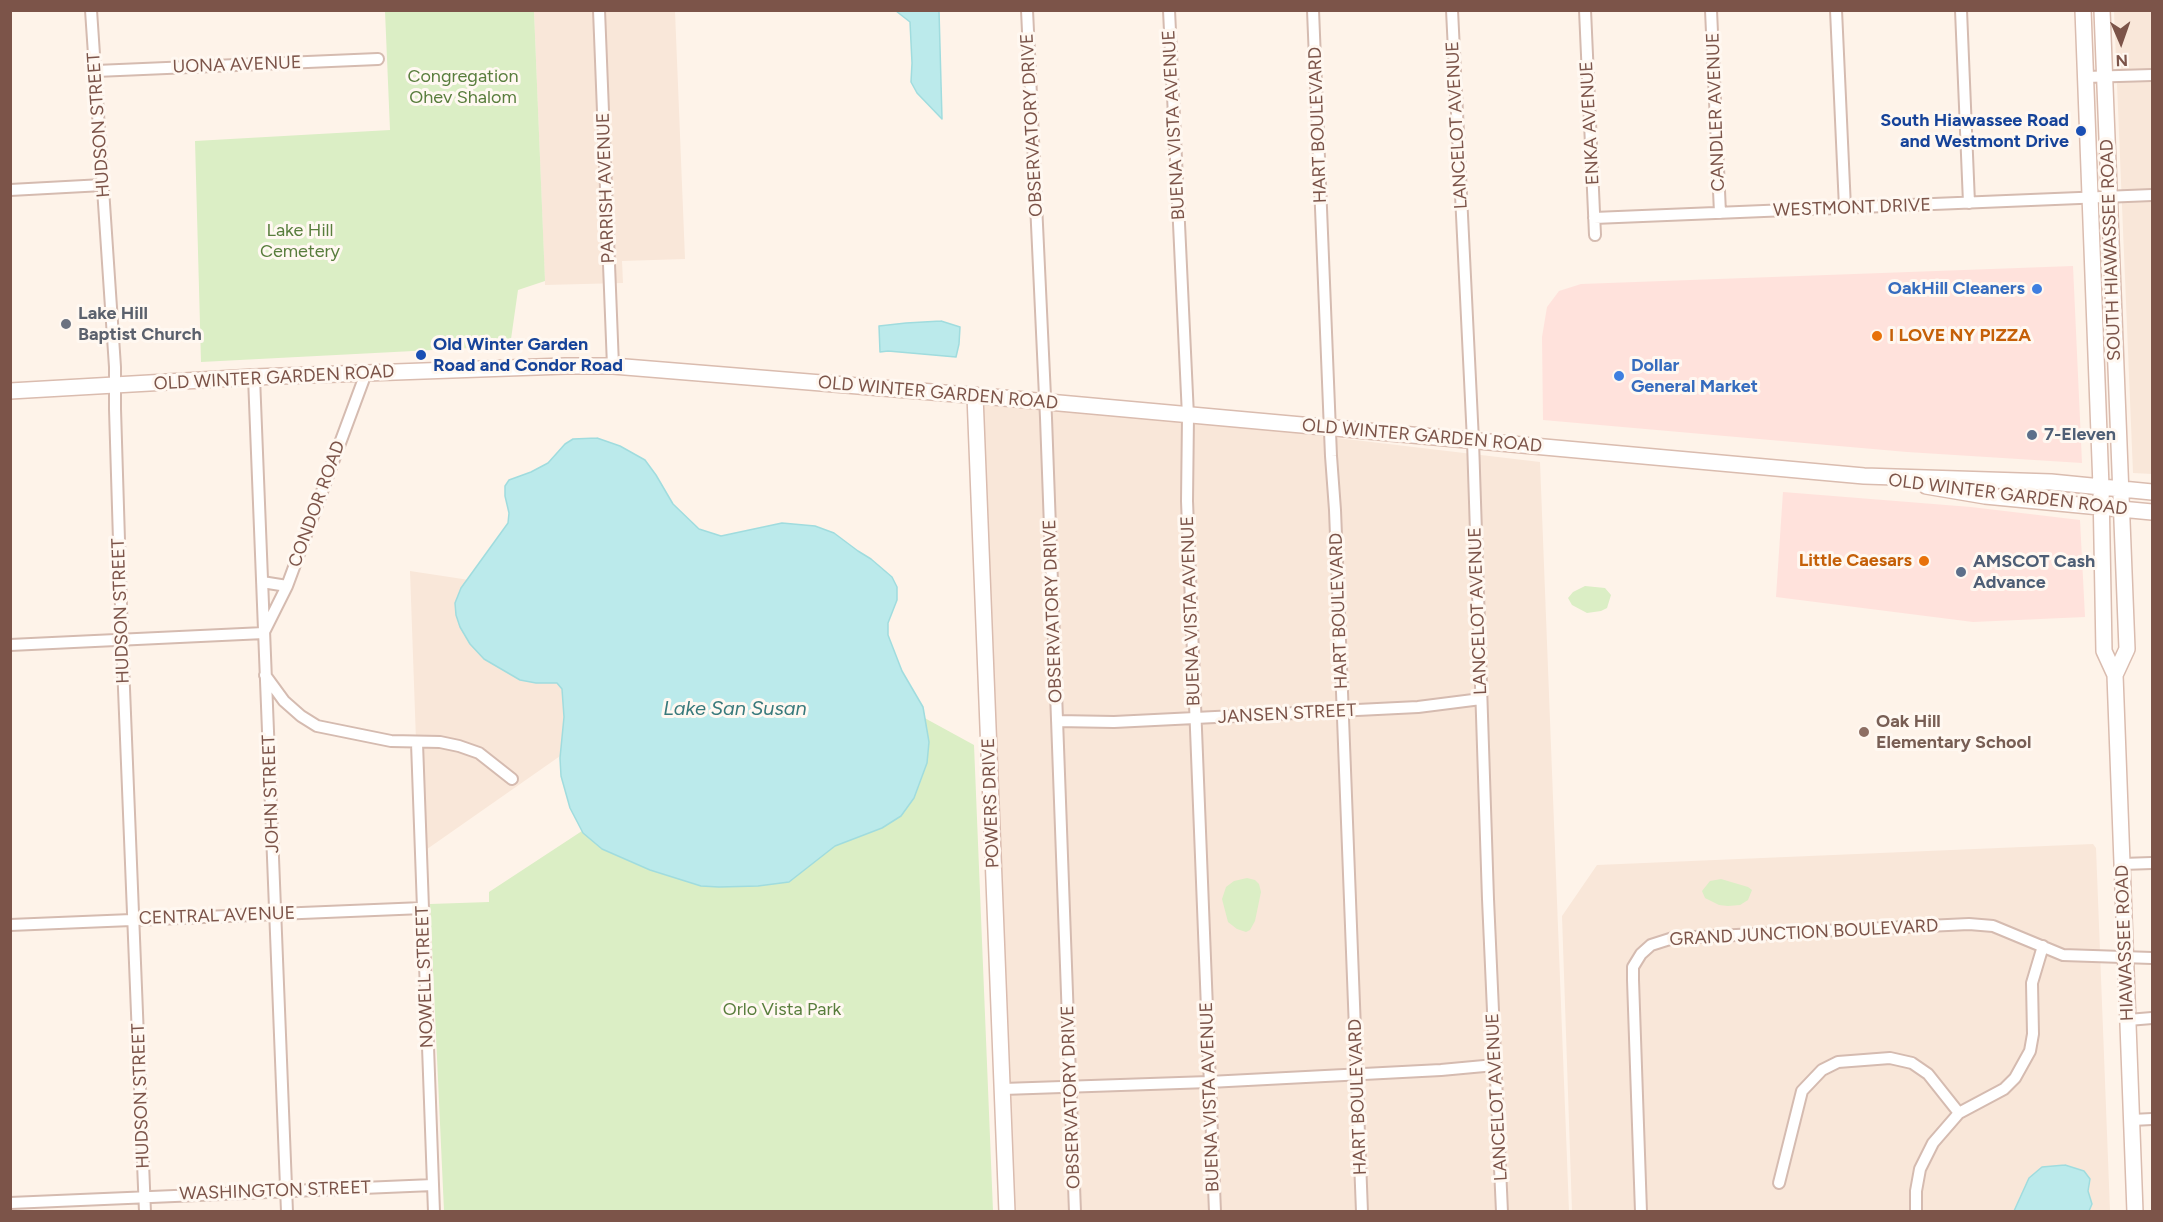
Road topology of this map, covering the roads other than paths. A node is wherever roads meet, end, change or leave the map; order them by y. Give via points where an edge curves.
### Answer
1 (91, 10) edge
2 (598, 10) edge
3 (1027, 10) edge
4 (1169, 10) edge
5 (1313, 10) edge
6 (1452, 10) edge
7 (1585, 10) edge
8 (1712, 10) edge
9 (1836, 10) edge
10 (1961, 10) edge
11 (2083, 10) edge
12 (2102, 10) edge
13 (378, 59) dead end
14 (96, 71) junction
15 (2152, 75) edge
16 (2104, 76) junction
17 (2086, 77) junction
18 (103, 185) junction
19 (10, 190) edge
20 (2152, 195) edge
21 (2109, 197) junction
22 (2091, 198) junction
23 (1970, 203) junction
24 (1845, 208) junction
25 (1720, 213) junction
26 (1594, 218) junction
27 (1595, 235) dead end
28 (613, 366) junction
29 (366, 373) junction
30 (254, 378) junction
31 (115, 385) junction
32 (10, 391) edge
33 (975, 395) junction
34 (1045, 401) junction
35 (1188, 416) junction
36 (1331, 428) junction
37 (1473, 441) junction
38 (1864, 476) junction
39 (2101, 487) junction
40 (2121, 489) junction
41 (2152, 492) edge
42 (2101, 508) junction
43 (2121, 510) junction
44 (2152, 512) edge
45 (262, 582) junction
46 (287, 586) junction
47 (264, 633) junction
48 (122, 639) junction
49 (10, 645) edge
50 (266, 675) junction
51 (2115, 675) junction
52 (1481, 699) junction
53 (1342, 711) junction
54 (1196, 718) junction
55 (1057, 721) junction
56 (417, 743) junction
57 (512, 779) dead end
58 (2152, 862) edge
59 (2122, 864) junction
60 (423, 908) junction
61 (276, 913) junction
62 (133, 919) junction
63 (10, 925) edge
64 (2043, 946) junction
65 (2125, 957) junction
66 (2152, 958) edge
67 (2152, 1018) edge
68 (2128, 1020) junction
69 (1495, 1065) junction
70 (1357, 1074) junction
71 (1209, 1082) junction
72 (1070, 1086) junction
73 (1003, 1089) junction
74 (1959, 1113) junction
75 (2152, 1119) edge
76 (2132, 1120) junction
77 (1779, 1183) dead end
78 (433, 1185) junction
79 (286, 1191) junction
80 (145, 1197) junction
81 (10, 1203) edge
82 (146, 1212) edge
83 (287, 1212) edge
84 (434, 1212) edge
85 (1007, 1212) edge
86 (1075, 1212) edge
87 (1215, 1212) edge
88 (1362, 1212) edge
89 (1502, 1212) edge
90 (1641, 1212) edge
91 (1916, 1212) edge
92 (2135, 1212) edge

1 - 14 street, HUDSON STREET
2 - 28 street, PARRISH AVENUE
3 - 34 street, OBSERVATORY DRIVE
4 - 35 street, BUENA VISTA AVENUE
5 - 36 street, HART BOULEVARD
6 - 37 street, LANCELOT AVENUE
7 - 26 street, ENKA AVENUE
8 - 25 street, CANDLER AVENUE
9 - 24 street
10 - 23 street
11 - 17 main road, SOUTH HIAWASSEE ROAD
12 - 16 main road, SOUTH HIAWASSEE ROAD
13 - 14 street, UONA AVENUE
14 - 18 street, HUDSON STREET
15 - 16 street
16 - 17 street
16 - 21 main road, SOUTH HIAWASSEE ROAD
17 - 22 main road, SOUTH HIAWASSEE ROAD
18 - 19 street
18 - 31 street, HUDSON STREET
20 - 21 street, WESTMONT DRIVE
21 - 22 street, WESTMONT DRIVE
21 - 40 main road, SOUTH HIAWASSEE ROAD
22 - 23 street, WESTMONT DRIVE
22 - 39 main road, SOUTH HIAWASSEE ROAD
23 - 24 street, WESTMONT DRIVE
24 - 25 street, WESTMONT DRIVE
25 - 26 street, WESTMONT DRIVE
26 - 27 street, ENKA AVENUE
28 - 29 main road, OLD WINTER GARDEN ROAD
28 - 33 main road, OLD WINTER GARDEN ROAD
29 - 30 main road, OLD WINTER GARDEN ROAD
29 - 46 street, CONDOR ROAD
30 - 31 main road, OLD WINTER GARDEN ROAD
30 - 45 street, JOHN STREET
31 - 32 main road, OLD WINTER GARDEN ROAD
31 - 48 street, HUDSON STREET
33 - 34 main road, OLD WINTER GARDEN ROAD
33 - 73 main road, POWERS DRIVE
34 - 35 main road, OLD WINTER GARDEN ROAD
34 - 55 street, OBSERVATORY DRIVE
35 - 36 main road, OLD WINTER GARDEN ROAD
35 - 54 street, BUENA VISTA AVENUE via 1187,501
36 - 37 main road, OLD WINTER GARDEN ROAD
36 - 53 street, HART BOULEVARD
37 - 38 main road, OLD WINTER GARDEN ROAD
37 - 52 street, LANCELOT AVENUE
38 - 39 main road, OLD WINTER GARDEN ROAD
38 - 42 main road, OLD WINTER GARDEN ROAD via 1986,496
39 - 40 main road, OLD WINTER GARDEN ROAD
39 - 42 main road, HIAWASSEE ROAD
40 - 41 main road, OLD WINTER GARDEN ROAD
40 - 43 main road, HIAWASSEE ROAD
42 - 43 main road, OLD WINTER GARDEN ROAD
42 - 51 main road, HIAWASSEE ROAD via 2104,651
43 - 44 main road, OLD WINTER GARDEN ROAD
43 - 51 main road, HIAWASSEE ROAD via 2127,649
45 - 46 street
45 - 47 street, JOHN STREET
46 - 47 street, CONDOR ROAD
47 - 48 street
47 - 50 street, JOHN STREET
48 - 49 street
48 - 62 street, HUDSON STREET
50 - 56 street via 284,701 317,726
50 - 61 street, JOHN STREET
51 - 59 main road, HIAWASSEE ROAD
52 - 53 street, JANSEN STREET
52 - 69 street, LANCELOT AVENUE
53 - 54 street, JANSEN STREET
53 - 70 street, HART BOULEVARD
54 - 55 street, JANSEN STREET
54 - 71 street, BUENA VISTA AVENUE
55 - 72 street, OBSERVATORY DRIVE
56 - 57 street via 440,742 479,753
56 - 60 street, NOWELL STREET
58 - 59 street
59 - 65 main road, HIAWASSEE ROAD
60 - 61 street, CENTRAL AVENUE
60 - 78 street, NOWELL STREET
61 - 62 street, CENTRAL AVENUE
61 - 79 street, JOHN STREET
62 - 63 street, CENTRAL AVENUE
62 - 80 street, HUDSON STREET
64 - 65 street, GRAND JUNCTION BOULEVARD via 2063,955
64 - 74 street via 2032,983 2030,1051 2004,1089
64 - 90 street, GRAND JUNCTION BOULEVARD via 1993,926 1969,924 1673,938 1652,945 1633,967
65 - 66 street, GRAND JUNCTION BOULEVARD
65 - 68 main road, HIAWASSEE ROAD
67 - 68 street
68 - 76 main road, HIAWASSEE ROAD
69 - 70 street
69 - 89 street, LANCELOT AVENUE
70 - 71 street
70 - 88 street, HART BOULEVARD
71 - 72 street
71 - 87 street, BUENA VISTA AVENUE
72 - 73 street
72 - 86 street, OBSERVATORY DRIVE
73 - 85 main road, POWERS DRIVE
74 - 77 street via 1928,1074 1912,1064 1890,1058 1838,1062 1822,1070 1802,1091
74 - 91 street via 1933,1143 1920,1169
75 - 76 street
76 - 92 main road, HIAWASSEE ROAD
78 - 79 street, WASHINGTON STREET
78 - 84 street, NOWELL STREET
79 - 80 street, WASHINGTON STREET
79 - 83 street, JOHN STREET
80 - 81 street, WASHINGTON STREET
80 - 82 street, HUDSON STREET

